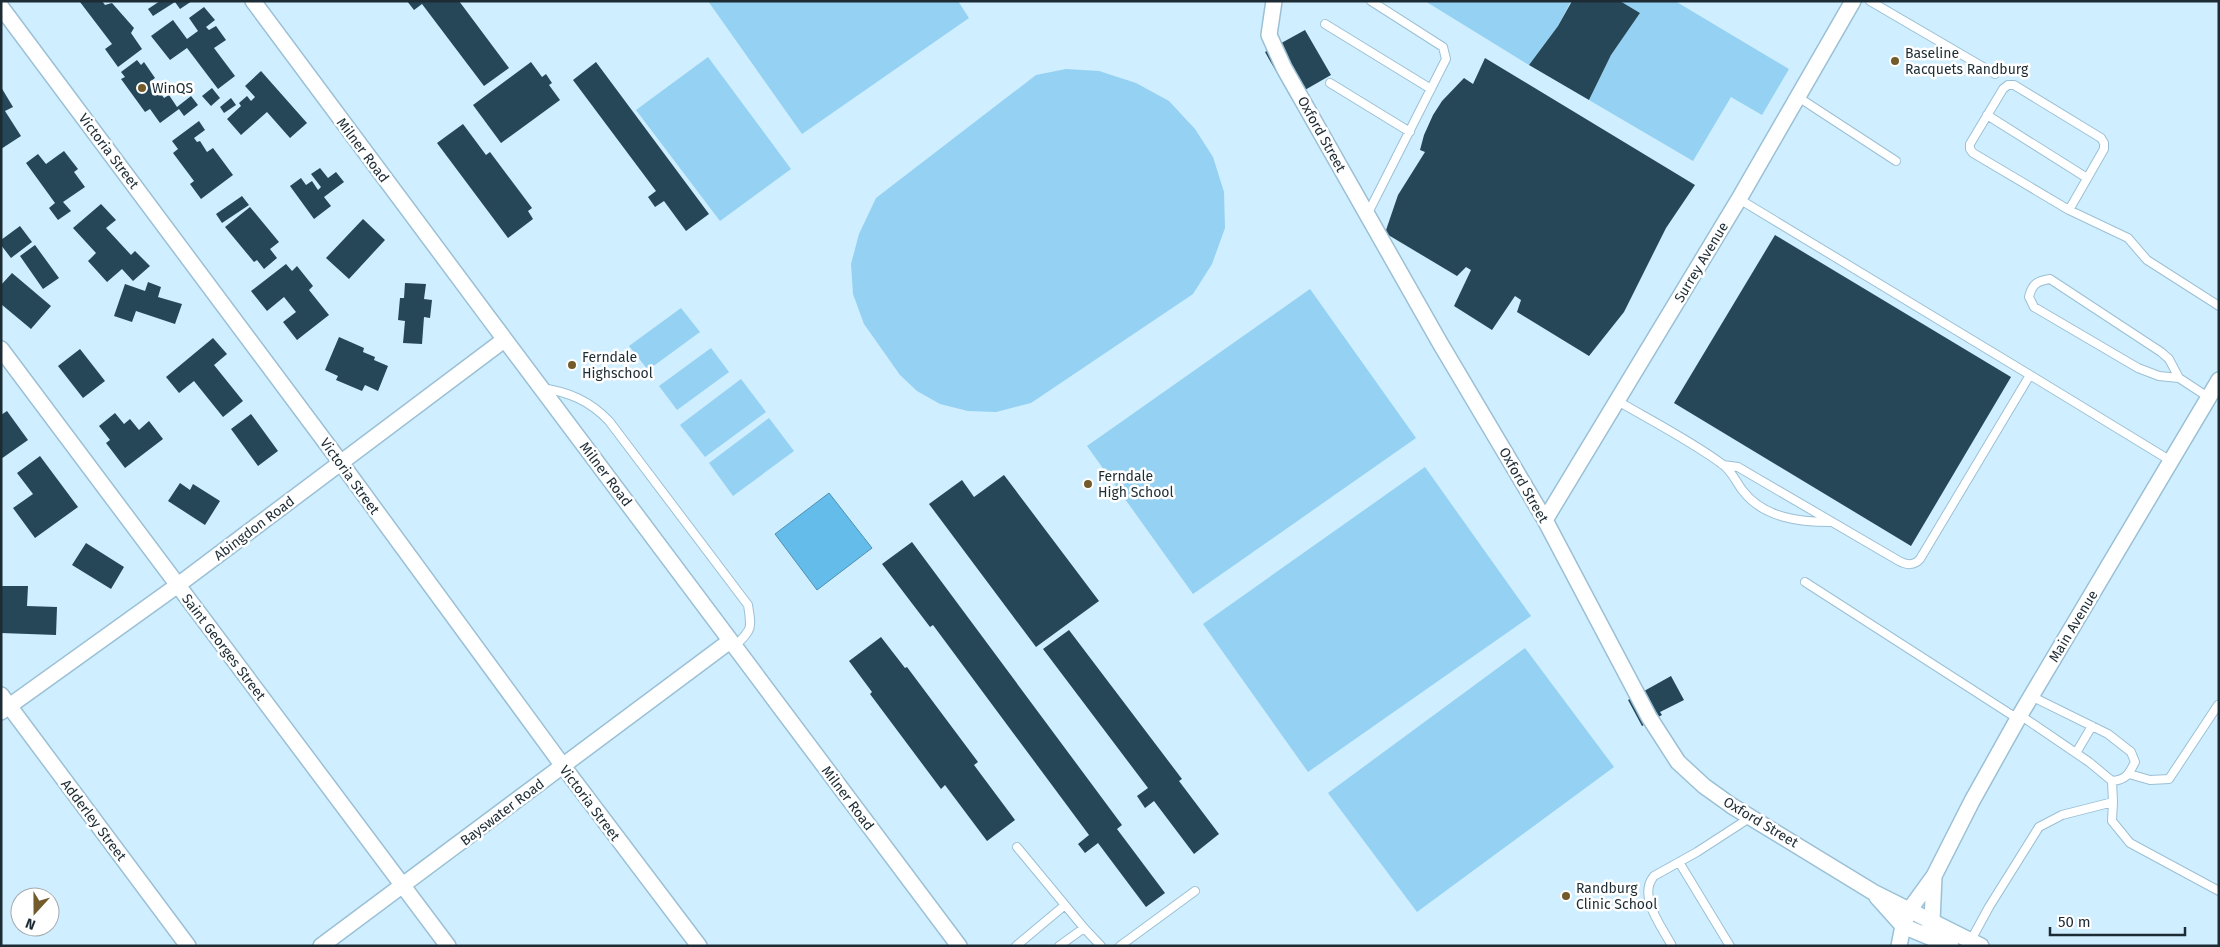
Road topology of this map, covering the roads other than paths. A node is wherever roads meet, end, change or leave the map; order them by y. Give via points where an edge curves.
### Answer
1 (252, 1) edge
2 (1274, 1) edge
3 (1371, 1) edge
4 (1854, 1) edge
5 (1870, 1) edge
6 (1, 8) edge
7 (1325, 24) dead end
8 (1995, 74) dead end
9 (1330, 83) dead end
10 (1431, 89) junction
11 (1798, 97) junction
12 (1988, 115) junction
13 (1410, 132) junction
14 (1896, 161) dead end
15 (2087, 178) junction
16 (1739, 199) junction
17 (2069, 210) junction
18 (1367, 215) junction
19 (2219, 306) edge
20 (504, 340) junction
21 (1, 349) edge
22 (2030, 375) junction
23 (2180, 378) junction
24 (540, 388) junction
25 (2215, 389) edge
26 (1616, 400) junction
27 (2171, 461) junction
28 (341, 463) junction
29 (1723, 465) junction
30 (1544, 520) junction
31 (1831, 522) junction
32 (1805, 582) dead end
33 (178, 585) junction
34 (732, 644) junction
35 (2031, 696) junction
36 (4, 704) edge
37 (2218, 705) edge
38 (2019, 717) junction
39 (2092, 726) junction
40 (2076, 753) junction
41 (563, 766) junction
42 (2129, 774) junction
43 (2112, 781) junction
44 (2113, 802) junction
45 (1751, 816) junction
46 (1017, 847) dead end
47 (1680, 862) junction
48 (1934, 876) junction
49 (403, 885) junction
50 (1195, 891) dead end
51 (2219, 891) edge
52 (1873, 892) junction
53 (1065, 905) junction
54 (1910, 910) junction
55 (1903, 926) junction
56 (1084, 928) junction
57 (1927, 934) edge
58 (1976, 943) edge
59 (188, 946) edge
60 (321, 946) edge
61 (448, 946) edge
62 (699, 946) edge
63 (959, 946) edge
64 (1016, 946) edge
65 (1059, 946) edge
66 (1101, 946) edge
67 (1120, 946) edge
68 (1672, 946) edge
69 (1730, 946) edge
70 (1899, 946) edge
71 (1951, 946) edge

1 - 20 street, Milner Road
2 - 18 street, Oxford Street via 1270,35 1284,68
3 - 10 lane via 1443,47 1446,59
4 - 11 street, Surrey Avenue
5 - 8 lane
6 - 28 street, Victoria Street
7 - 10 lane
9 - 13 lane
10 - 13 lane
11 - 14 lane
11 - 16 street, Surrey Avenue
12 - 15 lane
12 - 15 lane via 2004,89 2014,85 2101,138 2104,149
12 - 17 lane via 1970,149
13 - 18 lane
15 - 17 lane
16 - 22 lane
16 - 26 street, Surrey Avenue
17 - 19 lane via 2128,238 2148,260
18 - 30 street, Oxford Street
20 - 24 street, Milner Road
20 - 28 street, Abingdon Road
21 - 33 street, Saint Georges Street
22 - 27 lane
22 - 31 lane via 1917,562 1903,564
23 - 23 lane via 2159,376 2138,368 2034,307 2029,297 2031,288 2039,281 2050,279 2160,352
23 - 25 lane
24 - 34 street, Milner Road
24 - 34 lane via 563,391 596,408 748,605 749,632
25 - 27 street, Main Avenue
26 - 29 lane
26 - 30 street, Surrey Avenue
27 - 35 street, Main Avenue
28 - 33 street, Abingdon Road
28 - 41 street, Victoria Street
29 - 31 lane via 1738,467
29 - 31 lane via 1759,507 1789,518
30 - 45 street, Oxford Street via 1649,717 1678,762 1704,786
32 - 38 lane
33 - 36 street, Abingdon Road
33 - 49 street, Saint Georges Street
34 - 41 street, Bayswater Road
34 - 63 street, Milner Road
35 - 38 street, Main Avenue
35 - 39 lane
36 - 59 street, Adderley Street
37 - 42 lane via 2169,779 2150,780
38 - 40 lane
38 - 48 street, Main Avenue
39 - 40 lane
39 - 42 lane via 2131,752 2134,762
40 - 43 lane
41 - 49 street, Bayswater Road
41 - 62 street, Victoria Street
42 - 43 lane via 2122,780
43 - 44 lane
44 - 51 lane via 2112,820 2130,843
44 - 58 lane via 2062,816 2039,827 1989,907
45 - 47 lane
45 - 52 street, Oxford Street
46 - 53 lane
47 - 68 lane via 1654,876 1647,886 1647,898
47 - 69 lane
48 - 54 street, Main Avenue
48 - 57 street, Main Avenue
49 - 60 street, Bayswater Road
49 - 61 street, Saint Georges Street
50 - 67 lane
52 - 54 street, Oxford Street
52 - 55 street, Oxford Street
53 - 56 lane
53 - 64 lane
54 - 55 street, Main Avenue
54 - 57 street, Oxford Street
55 - 57 street, Oxford Street
55 - 70 street, Main Avenue
56 - 65 lane
56 - 66 lane
57 - 58 street, Oxford Street
57 - 71 street, Oxford Street

